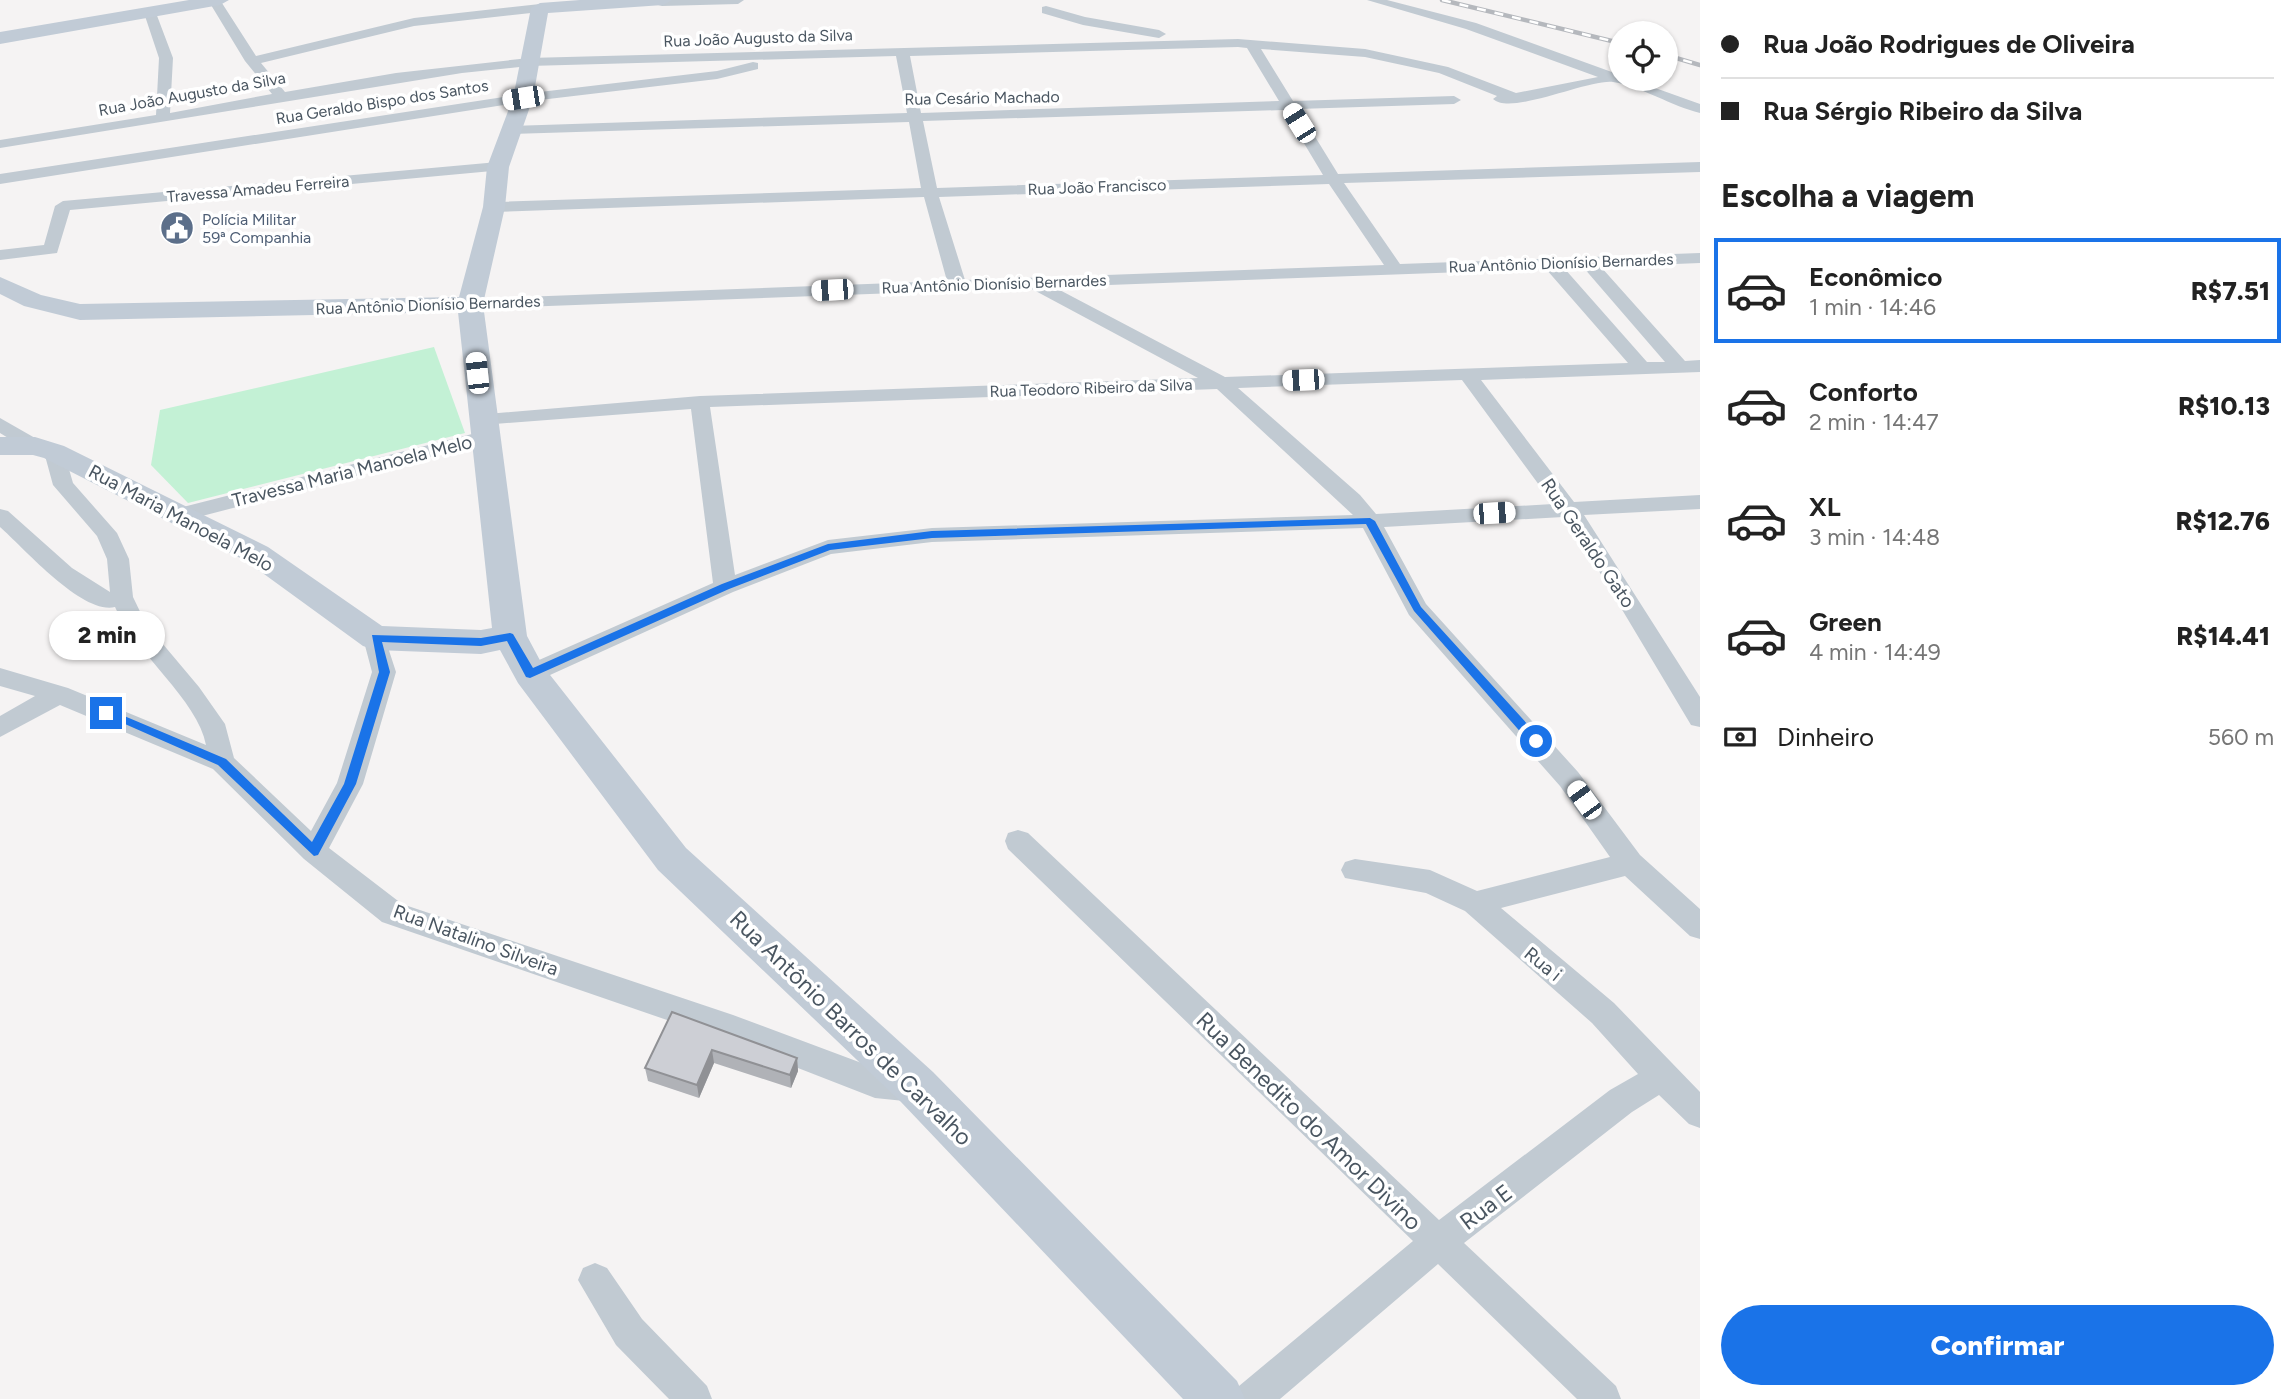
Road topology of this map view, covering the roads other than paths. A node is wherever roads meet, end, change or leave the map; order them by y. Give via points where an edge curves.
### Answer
1 (738, 0) edge
2 (1373, 0) edge
3 (217, 1) edge
4 (662, 1) edge
5 (163, 8) edge
6 (540, 8) junction
7 (1046, 10) dead end
8 (0, 38) edge
9 (1200, 43) junction
10 (1251, 44) junction
11 (902, 51) junction
12 (764, 55) junction
13 (253, 61) junction
14 (529, 62) junction
15 (1608, 77) edge
16 (1608, 78) edge
17 (1648, 91) edge
18 (281, 96) junction
19 (523, 98) junction
20 (1516, 98) junction
21 (1482, 99) dead end
22 (1454, 100) dead end
23 (1288, 104) junction
24 (1700, 109) edge
25 (163, 116) junction
26 (916, 117) junction
27 (511, 130) junction
28 (0, 144) edge
29 (498, 167) junction
30 (1700, 167) edge
31 (0, 178) edge
32 (1333, 179) junction
33 (930, 192) junction
34 (494, 207) junction
35 (0, 255) edge
36 (1700, 258) edge
37 (1587, 262) junction
38 (1550, 263) junction
39 (1395, 268) junction
40 (0, 284) edge
41 (957, 284) junction
42 (1034, 284) junction
43 (470, 304) junction
44 (1700, 366) edge
45 (1680, 367) junction
46 (1642, 368) junction
47 (1467, 374) junction
48 (1221, 383) junction
49 (701, 402) junction
50 (0, 424) edge
51 (483, 428) junction
52 (0, 446) edge
53 (45, 449) junction
54 (1700, 502) edge
55 (1568, 508) junction
56 (179, 515) junction
57 (0, 516) edge
58 (1370, 521) junction
59 (725, 587) junction
60 (122, 597) junction
61 (510, 636) junction
62 (375, 638) junction
63 (530, 674) junction
64 (0, 677) edge
65 (60, 694) junction
66 (1700, 718) edge
67 (0, 728) edge
68 (222, 762) junction
69 (1018, 841) dead end
70 (314, 851) junction
71 (1630, 863) junction
72 (1355, 870) dead end
73 (1475, 902) junction
74 (1700, 927) edge
75 (1661, 1077) junction
76 (917, 1087) junction
77 (1700, 1113) edge
78 (1437, 1244) junction
79 (595, 1280) dead end
80 (694, 1399) edge
81 (1219, 1399) edge
82 (1252, 1399) edge
83 (1603, 1399) edge

1 - 4 street
2 - 15 street via 1471,26
3 - 5 street
3 - 13 street
4 - 6 street
5 - 8 street
5 - 25 street
6 - 13 street via 414,22
6 - 14 street
7 - 9 street
9 - 10 street, Rua João Augusto da Silva
9 - 11 street, Rua João Augusto da Silva
10 - 20 street, Rua João Augusto da Silva via 1365,53 1443,69
10 - 23 street
11 - 12 street, Rua João Augusto da Silva
11 - 26 street
12 - 14 street, Rua João Augusto da Silva
12 - 19 street, Rua Geraldo Bispo dos Santos via 758,63 736,72
13 - 18 street
14 - 18 street, Rua João Augusto da Silva via 474,66
14 - 19 street
16 - 20 street
17 - 24 street
18 - 25 street, Rua João Augusto da Silva
19 - 27 street
19 - 31 street, Rua Geraldo Bispo dos Santos
20 - 21 street
22 - 23 street, Rua Cesário Machado
23 - 26 street, Rua Cesário Machado
23 - 32 street
25 - 28 street, Rua João Augusto da Silva
26 - 27 street, Rua Cesário Machado
26 - 33 street
27 - 29 street
29 - 34 street
29 - 35 street, Travessa Amadeu Ferreira via 63,206 51,249
30 - 32 street, Rua João Francisco
32 - 33 street, Rua João Francisco
32 - 39 street
33 - 34 street, Rua João Francisco
33 - 41 street
34 - 43 street
36 - 37 street, Rua Antônio Dionísio Bernardes
37 - 38 street, Rua Antônio Dionísio Bernardes
37 - 45 street
38 - 39 street, Rua Antônio Dionísio Bernardes
38 - 46 street
39 - 42 street, Rua Antônio Dionísio Bernardes
40 - 43 street, Rua Antônio Dionísio Bernardes via 33,301 80,312
41 - 42 street, Rua Antônio Dionísio Bernardes
41 - 43 street, Rua Antônio Dionísio Bernardes
42 - 48 street
43 - 51 street
44 - 45 street, Rua Teodoro Ribeiro da Silva
45 - 46 street, Rua Teodoro Ribeiro da Silva
46 - 47 street, Rua Teodoro Ribeiro da Silva
47 - 48 street, Rua Teodoro Ribeiro da Silva
47 - 55 street, Rua Geraldo Gato
48 - 49 street, Rua Teodoro Ribeiro da Silva
48 - 58 street via 1353,500
49 - 51 street, Rua Teodoro Ribeiro da Silva
49 - 59 street
50 - 53 street
51 - 56 street, Travessa Maria Manoela Melo
51 - 61 street
52 - 53 street
53 - 56 street, Rua Maria Manoela Melo
53 - 60 street via 63,485 106,533 118,559
54 - 55 street
55 - 58 street
55 - 66 street, Rua Geraldo Gato
56 - 62 street, Rua Maria Manoela Melo via 257,554
57 - 60 street via 81,589 106,601
58 - 59 street via 932,535 828,547
58 - 71 street via 1417,609 1569,779
59 - 63 street
60 - 68 street via 135,628 216,731
61 - 62 street via 481,642
61 - 63 street, Rua Antônio Barros de Carvalho
62 - 70 street via 384,672 350,784
63 - 76 street, Rua Antônio Barros de Carvalho via 672,859
64 - 65 street
65 - 67 street
65 - 68 street
68 - 70 street, Rua Natalino Silveira
69 - 78 street, Rua Benedito do Amor Divino
70 - 76 street, Rua Natalino Silveira via 392,913 733,1029 875,1083
71 - 73 street
71 - 74 street
72 - 73 street, Rua i via 1430,882
73 - 75 street, Rua i via 1603,1013
75 - 77 street, Rua i
75 - 78 street, Rua E via 1621,1101
76 - 81 street, Rua Antônio Barros de Carvalho
78 - 82 street, Rua E
78 - 83 street, Rua Benedito do Amor Divino
79 - 80 street via 629,1332

